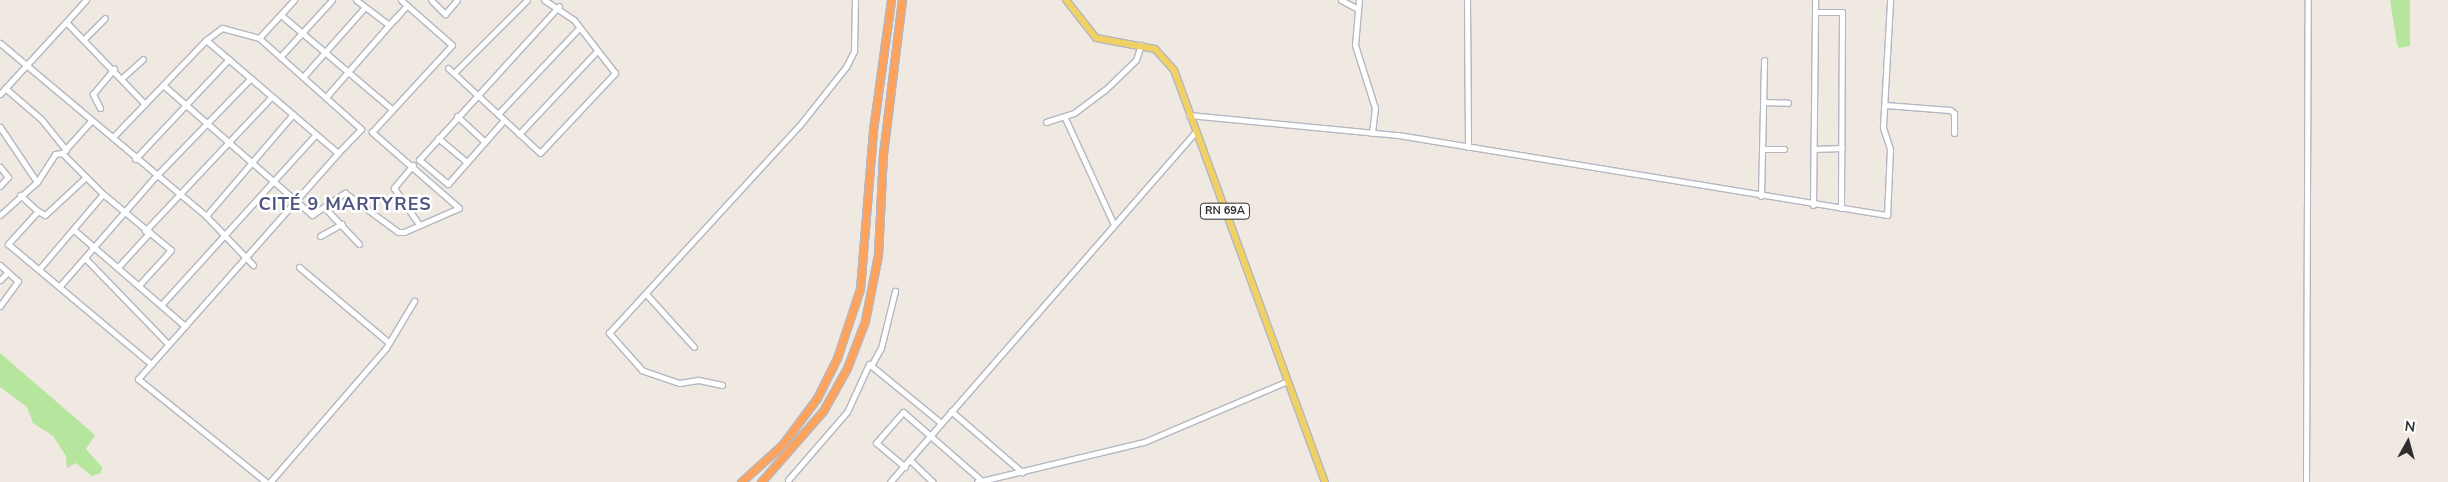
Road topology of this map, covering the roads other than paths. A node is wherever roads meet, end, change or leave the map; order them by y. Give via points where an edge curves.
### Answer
1 (86, 0) edge
2 (294, 0) edge
3 (332, 0) edge
4 (356, 0) edge
5 (401, 0) edge
6 (431, 0) edge
7 (458, 0) edge
8 (527, 0) edge
9 (855, 0) edge
10 (891, 0) edge
11 (902, 0) edge
12 (1066, 0) edge
13 (1341, 0) edge
14 (1359, 0) edge
15 (1467, 0) edge
16 (1815, 0) edge
17 (1890, 0) edge
18 (2308, 0) edge
19 (547, 1) edge
20 (407, 5) junction
21 (559, 6) junction
22 (364, 8) junction
23 (1356, 8) junction
24 (1815, 12) junction
25 (281, 14) junction
26 (396, 17) dead end
27 (105, 18) dead end
28 (66, 22) junction
29 (387, 27) junction
30 (580, 28) junction
31 (302, 32) junction
32 (85, 38) junction
33 (259, 38) junction
34 (206, 40) junction
35 (0, 43) edge
36 (1141, 45) junction
37 (597, 51) junction
38 (325, 52) junction
39 (280, 57) junction
40 (143, 59) dead end
41 (229, 59) junction
42 (1764, 60) dead end
43 (24, 63) junction
44 (448, 68) dead end
45 (114, 69) junction
46 (348, 72) junction
47 (454, 73) junction
48 (303, 77) junction
49 (122, 78) junction
50 (251, 78) junction
51 (163, 85) junction
52 (5, 88) junction
53 (0, 94) edge
54 (476, 94) junction
55 (272, 96) junction
56 (326, 97) junction
57 (1763, 102) junction
58 (1788, 103) dead end
59 (145, 104) junction
60 (1885, 105) junction
61 (187, 106) junction
62 (100, 108) dead end
63 (392, 109) junction
64 (293, 114) junction
65 (498, 114) junction
66 (1189, 115) junction
67 (456, 116) junction
68 (1064, 118) junction
69 (504, 120) junction
70 (91, 121) junction
71 (206, 122) junction
72 (1046, 122) dead end
73 (0, 127) edge
74 (361, 129) junction
75 (1196, 131) junction
76 (372, 132) junction
77 (1372, 133) junction
78 (1954, 133) dead end
79 (316, 134) junction
80 (519, 134) junction
81 (113, 137) junction
82 (438, 138) junction
83 (230, 142) junction
84 (485, 142) junction
85 (1468, 147) junction
86 (1842, 148) junction
87 (1762, 149) junction
88 (1784, 149) dead end
89 (1814, 149) junction
90 (64, 151) junction
91 (338, 153) junction
92 (135, 159) junction
93 (467, 162) junction
94 (254, 163) junction
95 (413, 165) junction
96 (0, 167) edge
97 (156, 176) junction
98 (86, 177) junction
99 (272, 179) junction
100 (37, 182) junction
101 (0, 186) edge
102 (103, 194) junction
103 (20, 195) junction
104 (179, 195) junction
105 (1761, 196) junction
106 (294, 199) junction
107 (1813, 205) junction
108 (324, 207) junction
109 (1841, 208) junction
110 (38, 211) junction
111 (124, 213) junction
112 (0, 215) edge
113 (206, 216) junction
114 (418, 222) junction
115 (1113, 223) junction
116 (342, 224) junction
117 (74, 230) junction
118 (148, 232) junction
119 (224, 232) junction
120 (320, 236) dead end
121 (359, 244) dead end
122 (94, 247) junction
123 (246, 253) junction
124 (84, 258) junction
125 (0, 265) edge
126 (254, 265) dead end
127 (118, 266) junction
128 (299, 267) dead end
129 (40, 268) junction
130 (8, 272) junction
131 (0, 280) edge
132 (140, 284) junction
133 (59, 287) junction
134 (895, 291) dead end
135 (647, 294) junction
136 (414, 301) dead end
137 (162, 304) junction
138 (0, 306) edge
139 (185, 326) junction
140 (388, 342) junction
141 (167, 343) junction
142 (694, 347) dead end
143 (150, 364) junction
144 (872, 364) junction
145 (1288, 381) junction
146 (722, 385) dead end
147 (951, 411) junction
148 (942, 423) junction
149 (930, 436) junction
150 (910, 461) junction
151 (905, 467) junction
152 (1022, 472) junction
153 (788, 480) dead end
154 (266, 482) edge
155 (270, 482) edge
156 (741, 482) edge
157 (761, 482) edge
158 (890, 482) edge
159 (933, 482) edge
160 (980, 482) edge
161 (1325, 482) edge
162 (2306, 482) edge

1 - 28 street
2 - 25 street
3 - 31 street
4 - 22 street
5 - 20 street
6 - 7 street via 445,14
8 - 47 street
9 - 135 street via 854,51 846,67
10 - 156 highway via 873,130 860,289 817,398 782,445
11 - 157 highway via 883,154 878,256 865,321 847,368 823,411
12 - 36 main road, RN 69A via 1096,38
13 - 23 street
14 - 23 street
15 - 85 street
16 - 24 street
17 - 60 street
18 - 162 street
19 - 21 street
20 - 29 street
20 - 63 street via 452,45
21 - 30 street
21 - 54 street
22 - 29 street
22 - 38 street
23 - 77 street via 1355,45 1375,108
24 - 86 street via 1842,12
24 - 89 street
25 - 31 street
25 - 33 street
26 - 29 street
27 - 32 street
28 - 32 street
28 - 43 street
29 - 46 street
30 - 37 street
30 - 65 street
31 - 38 street
31 - 39 street
32 - 45 street
33 - 34 street via 222,28
33 - 39 street
34 - 41 street
34 - 51 street
35 - 43 street
36 - 66 main road, RN 69A via 1166,58
36 - 68 street via 1130,66
37 - 80 street
37 - 80 street via 615,73 546,147 540,153
38 - 46 street
38 - 48 street
39 - 48 street
40 - 49 street
41 - 50 street
41 - 61 street
42 - 57 street
43 - 52 street
43 - 70 street
44 - 47 street
45 - 49 street
45 - 62 street via 93,94
46 - 56 street
46 - 63 street
47 - 54 street
48 - 56 street
49 - 59 street
50 - 55 street
50 - 71 street
51 - 59 street
51 - 61 street
52 - 53 street
52 - 90 street via 41,119
54 - 65 street
54 - 67 street
55 - 64 street
55 - 83 street
56 - 74 street
57 - 58 street
57 - 87 street
59 - 81 street
60 - 78 street via 1953,111
60 - 109 street via 1883,126 1890,149 1887,215
61 - 71 street
61 - 92 street
63 - 76 street
64 - 79 street
64 - 94 street
65 - 69 street
66 - 75 main road, RN 69A
66 - 77 street
67 - 82 street
67 - 84 street
68 - 72 street
68 - 115 street
69 - 80 street
69 - 84 street
70 - 81 street
70 - 90 street
71 - 83 street
71 - 97 street
73 - 100 street
74 - 76 street
74 - 91 street
75 - 115 street
75 - 145 main road, RN 69A
76 - 95 street
77 - 85 street
79 - 91 street
79 - 99 street
81 - 92 street
82 - 93 street
82 - 93 street via 419,160 448,184
83 - 94 street
83 - 104 street
84 - 93 street
85 - 105 street
86 - 89 street
86 - 109 street
87 - 88 street
87 - 105 street
89 - 107 street
90 - 98 street
90 - 100 street via 55,154
91 - 106 street
92 - 97 street
94 - 99 street
94 - 113 street
95 - 114 street via 394,188
95 - 114 street via 460,208
96 - 101 street via 8,176
97 - 104 street
97 - 111 street
98 - 102 street
98 - 110 street via 45,215
99 - 106 street
99 - 119 street
100 - 103 street
102 - 111 street
102 - 117 street
103 - 110 street
103 - 112 street
104 - 113 street
104 - 118 street
105 - 107 street
106 - 108 street via 312,215
106 - 123 street
107 - 109 street
108 - 114 street via 342,193 398,232
108 - 116 street
110 - 129 street via 8,244
111 - 118 street
111 - 122 street
113 - 119 street
115 - 147 street
116 - 120 street
116 - 121 street
117 - 122 street
117 - 129 street
118 - 127 street
118 - 132 street via 171,250
119 - 123 street
119 - 137 street
122 - 124 street
122 - 127 street
123 - 126 street
123 - 139 street
124 - 133 street
124 - 141 street
125 - 130 street
127 - 132 street
128 - 140 street
129 - 133 street
130 - 131 street
130 - 138 street via 18,280
132 - 137 street
133 - 143 street
134 - 144 street via 881,348
135 - 142 street
135 - 146 street via 608,333 635,366 674,382 698,380
136 - 140 street
137 - 139 street
139 - 141 street
140 - 155 street
141 - 143 street
143 - 154 street via 138,379
144 - 148 street
144 - 153 street via 847,412
145 - 152 street via 1144,442
145 - 161 main road, RN 69A
147 - 148 street
147 - 152 street
148 - 149 street
149 - 150 street
149 - 151 street via 903,412 876,444
149 - 160 street
150 - 151 street
150 - 159 street
151 - 158 street
152 - 160 street

